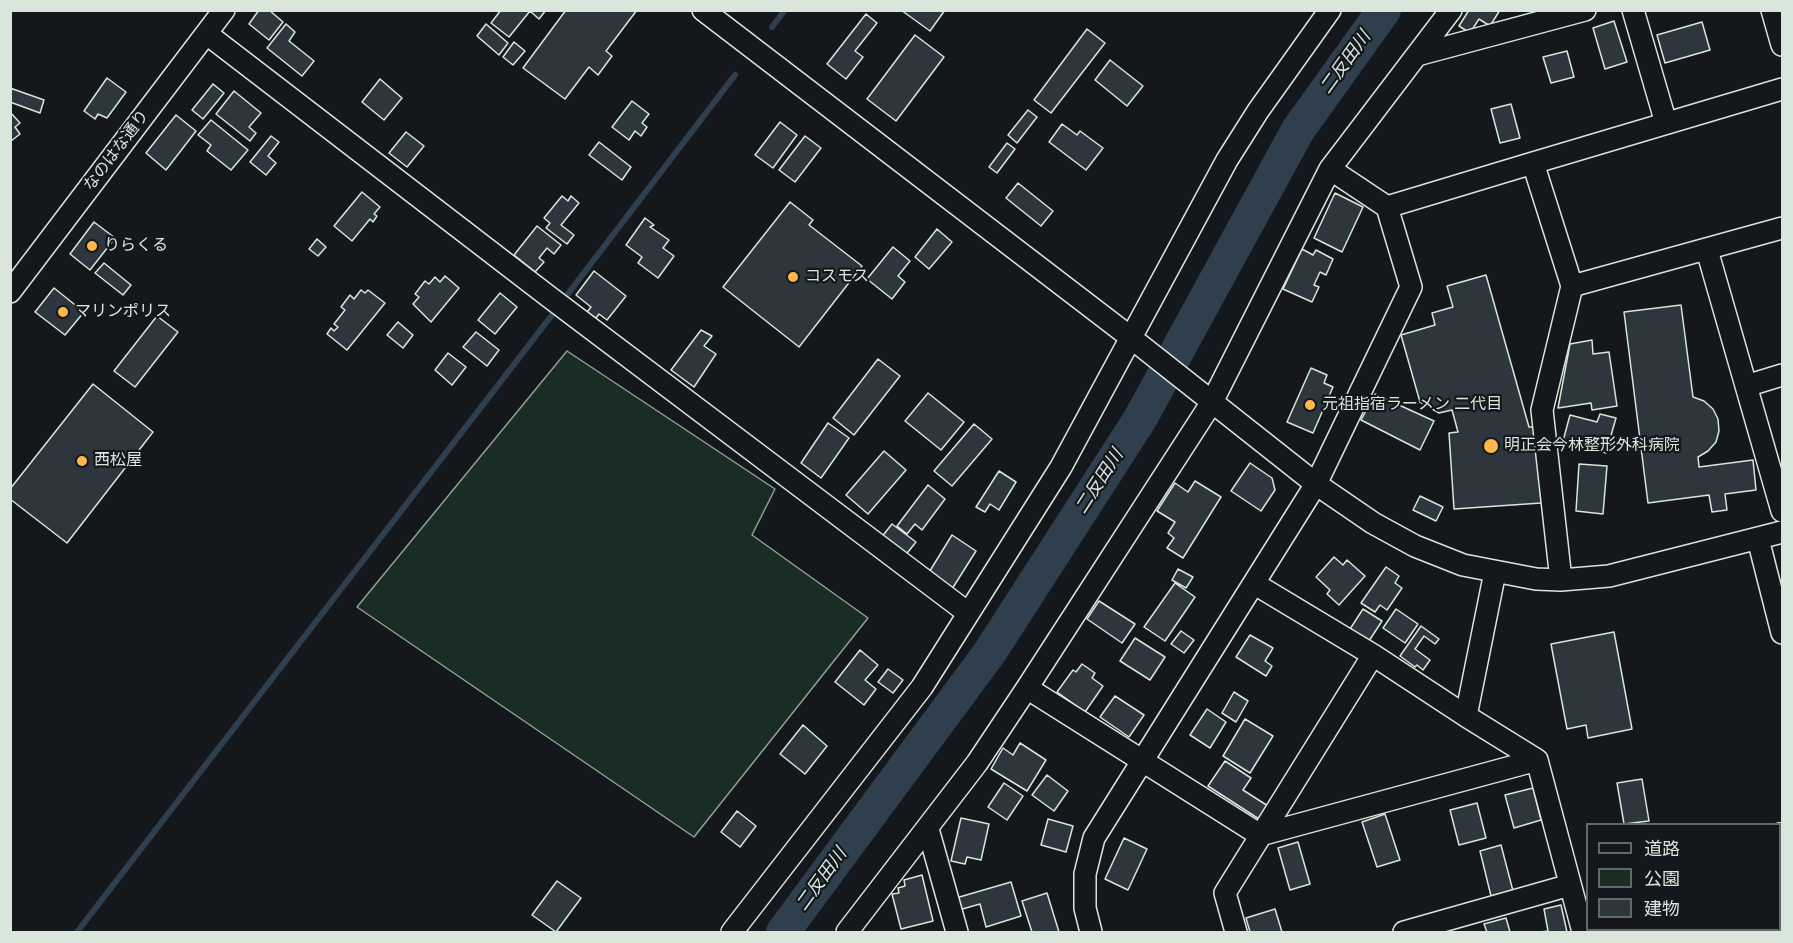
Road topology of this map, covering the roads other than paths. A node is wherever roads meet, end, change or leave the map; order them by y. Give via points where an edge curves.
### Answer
1 (224, 10) edge
2 (703, 10) edge
3 (1330, 10) edge
4 (1451, 10) edge
5 (1585, 10) edge
6 (1633, 10) edge
7 (1772, 10) edge
8 (207, 34) junction
9 (1782, 45) edge
10 (1417, 55) junction
11 (1782, 89) edge
12 (1666, 123) junction
13 (1533, 163) junction
14 (1330, 169) junction
15 (1388, 207) junction
16 (1782, 228) edge
17 (1707, 250) junction
18 (1572, 286) junction
19 (10, 292) edge
20 (1130, 337) junction
21 (1782, 375) edge
22 (1746, 386) junction
23 (1205, 397) junction
24 (1316, 484) junction
25 (1782, 511) edge
26 (1782, 532) edge
27 (1758, 539) junction
28 (1495, 572) junction
29 (1561, 580) junction
30 (1255, 584) junction
31 (968, 613) junction
32 (1782, 628) edge
33 (1373, 655) junction
34 (1027, 688) junction
35 (1466, 716) junction
36 (1142, 760) junction
37 (1537, 760) junction
38 (928, 829) junction
39 (1260, 835) junction
40 (1570, 885) junction
41 (732, 933) edge
42 (847, 933) edge
43 (957, 933) edge
44 (1091, 933) edge
45 (1236, 933) edge
46 (1404, 933) edge
47 (1583, 933) edge

1 - 8 street, なのはな通り
2 - 20 street
3 - 20 street via 1227,160
4 - 10 street
5 - 10 street
6 - 12 street
7 - 9 street
8 - 19 street, なのはな通り
8 - 31 street
10 - 14 street
11 - 12 street
12 - 13 street
13 - 15 street
13 - 18 street
14 - 15 street
14 - 23 street
15 - 24 street via 1411,287
16 - 17 street
17 - 18 street
17 - 22 street
18 - 29 street via 1542,411
20 - 23 street
20 - 31 street via 1061,467
21 - 22 street
22 - 25 street
23 - 24 street
23 - 34 street
24 - 28 street via 1415,546 1463,565
24 - 30 street
26 - 27 street
27 - 29 street via 1609,576
27 - 32 street
28 - 29 street
28 - 35 street
30 - 33 street
30 - 36 street
31 - 41 street via 921,687
33 - 35 street
33 - 39 street
34 - 36 street
34 - 38 street
35 - 37 street
36 - 39 street
36 - 44 street via 1094,838 1085,874 1085,908
37 - 39 street
37 - 40 street
38 - 42 street
38 - 43 street
39 - 45 street via 1225,893
40 - 46 street
40 - 47 street

